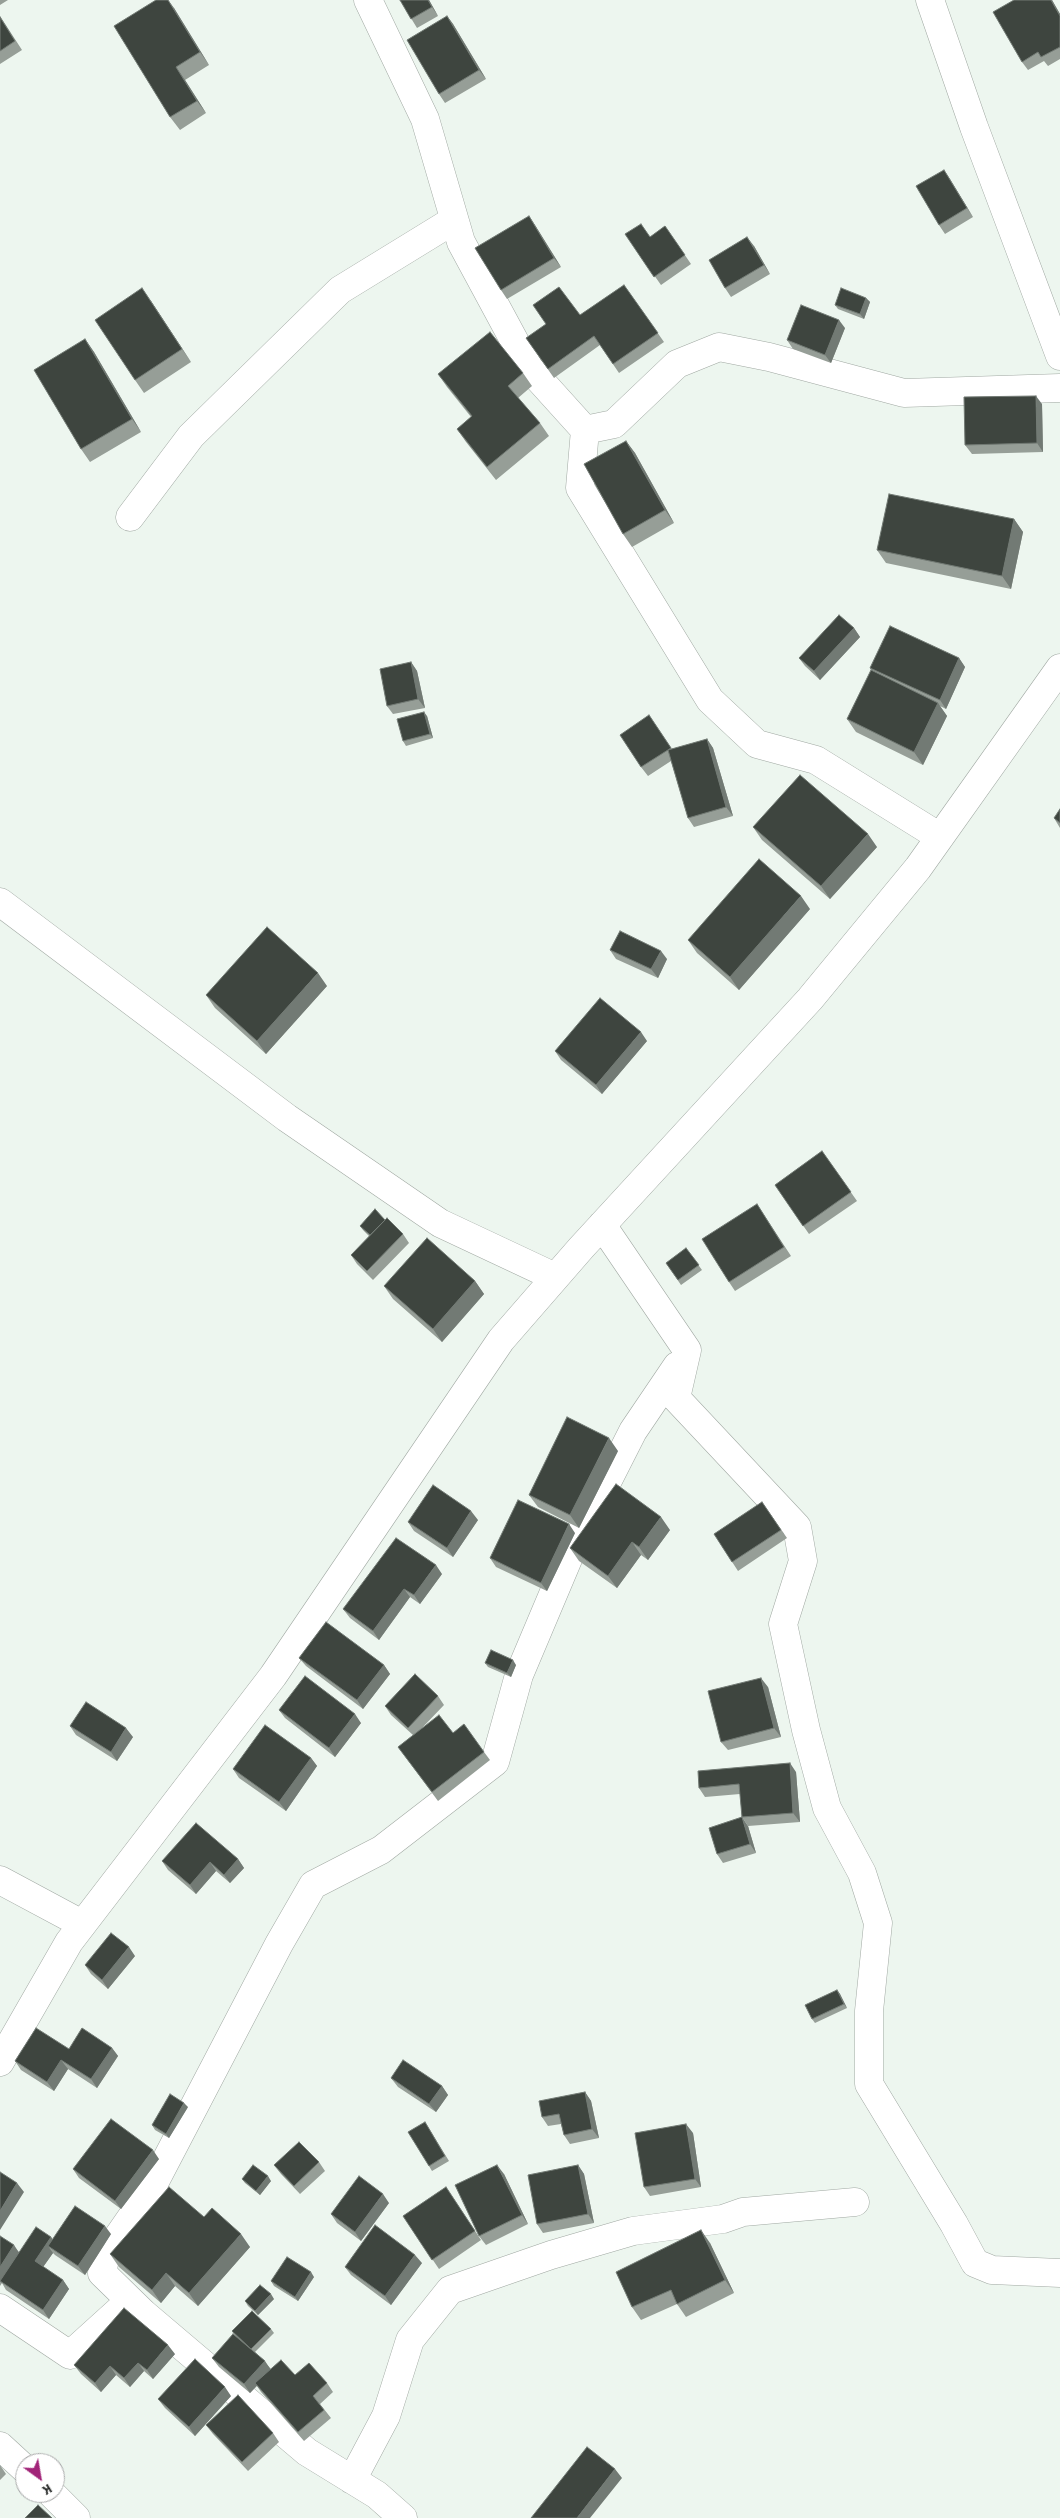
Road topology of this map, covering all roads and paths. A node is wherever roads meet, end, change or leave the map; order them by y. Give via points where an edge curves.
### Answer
1 (368, 0) edge
2 (930, 0) edge
3 (454, 220) junction
4 (1060, 356) edge
5 (1060, 388) edge
6 (585, 430) junction
7 (130, 517) dead end
8 (1060, 668) edge
9 (940, 836) junction
10 (0, 902) edge
11 (602, 1225) junction
12 (555, 1277) junction
13 (688, 1350) junction
14 (0, 1880) edge
15 (82, 1924) junction
16 (0, 2062) edge
17 (855, 2202) dead end
18 (1060, 2273) edge
19 (0, 2308) edge
20 (143, 2313) junction
21 (0, 2446) edge
22 (15, 2460) edge
23 (352, 2480) junction
24 (61, 2503) edge
25 (76, 2518) edge
26 (403, 2518) edge

1 - 3 street via 425,119
2 - 4 street
3 - 6 street via 461,242 529,368
3 - 7 street via 340,290 191,436
5 - 6 street via 904,394 769,356 719,347 677,364 614,424
6 - 9 street via 580,488 710,700 757,744 816,760
8 - 9 street
9 - 11 street via 918,868 810,999
10 - 12 street via 287,1118 440,1223
11 - 12 street
11 - 13 street
12 - 15 street via 501,1340 273,1676
13 - 18 street via 676,1398 798,1527 803,1561 783,1624 827,1808 862,1873 878,1923 869,2011 869,2084 975,2263 992,2270
13 - 20 street via 633,1432 568,1559 519,1675 495,1762 381,1850 313,1886 280,1944 151,2189 106,2254 102,2273
14 - 15 street
15 - 16 street
17 - 23 street via 743,2212 723,2219 633,2230 551,2254 450,2290 410,2340 386,2416
19 - 20 street via 70,2355 123,2307
20 - 23 street via 307,2452
21 - 22 street
23 - 26 street via 377,2495
24 - 25 street

